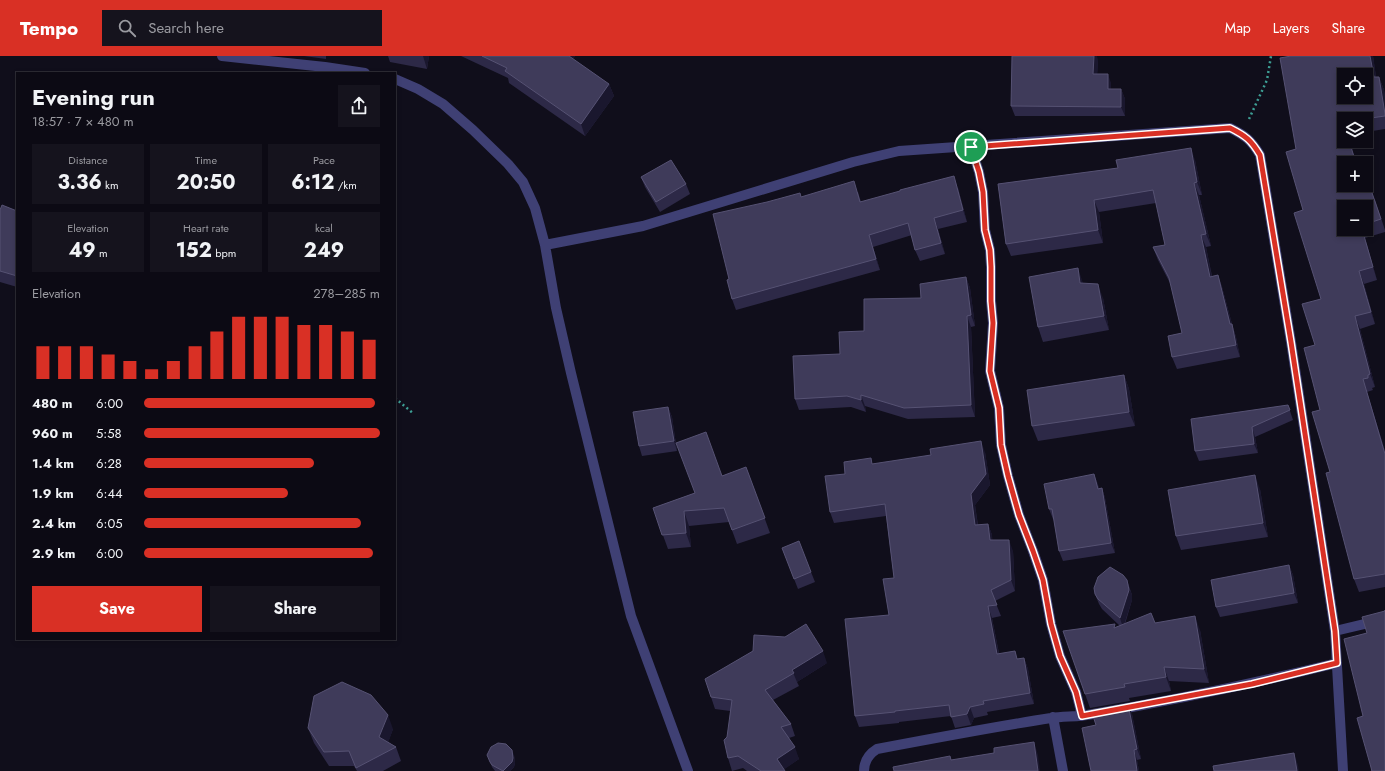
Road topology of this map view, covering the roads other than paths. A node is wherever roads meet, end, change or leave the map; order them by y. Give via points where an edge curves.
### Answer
1 (222, 56) edge
2 (358, 72) edge
3 (396, 79) edge
4 (971, 147) junction
5 (545, 245) junction
6 (1385, 619) edge
7 (1335, 631) junction
8 (1337, 663) junction
9 (1082, 716) junction
10 (1053, 717) junction
11 (688, 771) edge
12 (864, 771) edge
13 (1064, 771) edge
14 (1343, 771) edge

1 - 2 street
3 - 5 street via 443,104 508,164 523,182 535,208
4 - 5 street via 898,151 643,226
4 - 7 street via 1230,128 1253,143 1260,155
4 - 9 street via 983,192 985,230 990,250 993,323 990,371 999,408 1001,445 1019,515 1043,580 1054,637 1076,692
5 - 11 street via 569,366 631,616
6 - 7 street
7 - 8 street
8 - 9 street via 1252,684
8 - 14 street
9 - 10 street
10 - 12 street via 877,749 866,760
10 - 13 street

